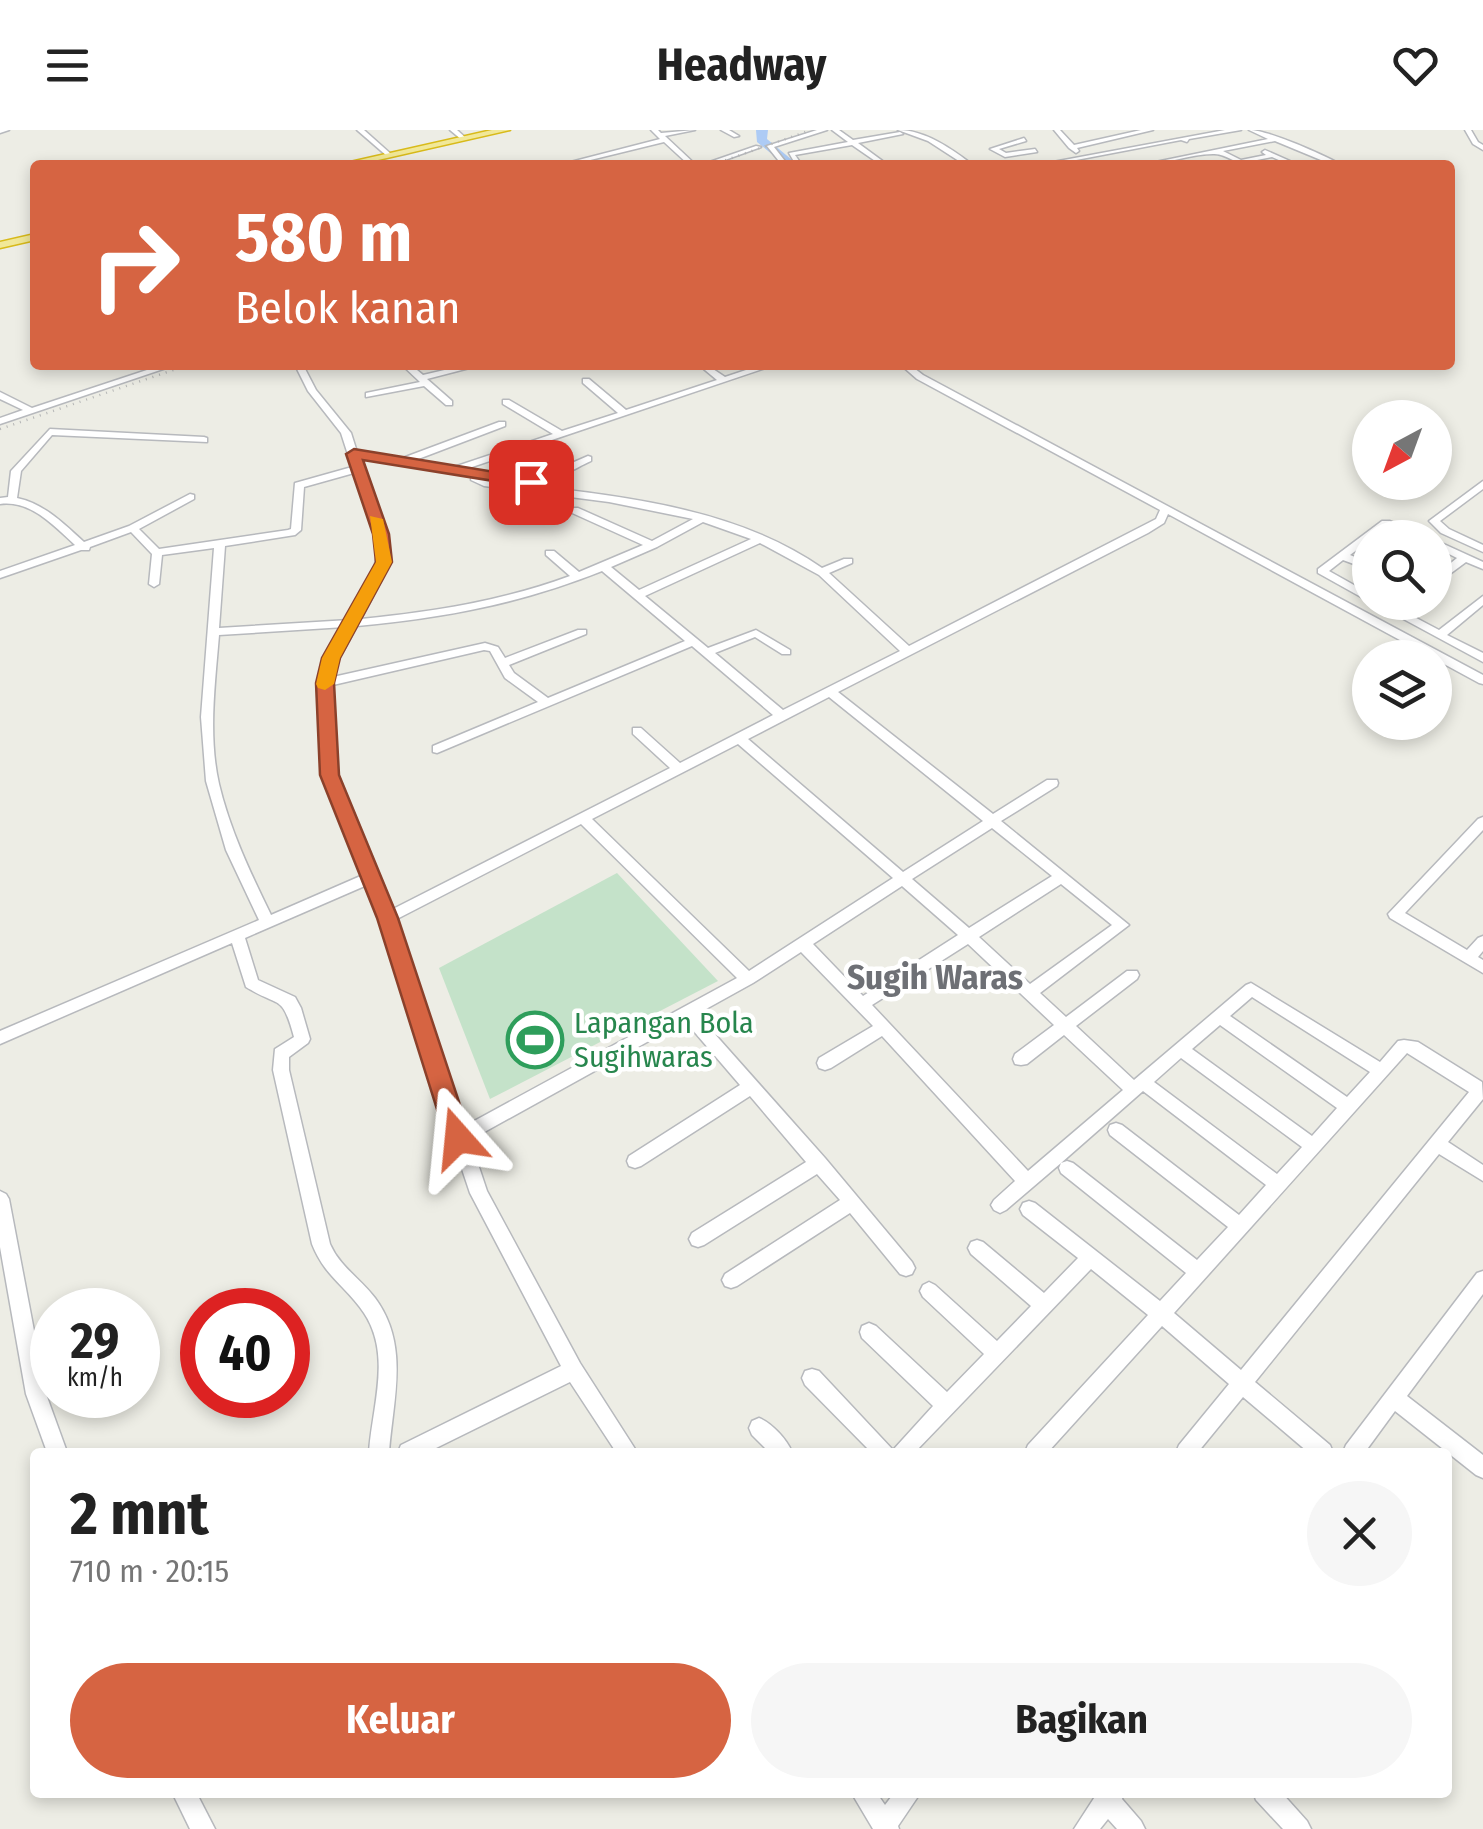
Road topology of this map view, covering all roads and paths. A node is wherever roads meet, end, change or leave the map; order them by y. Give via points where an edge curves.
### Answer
1 (360, 130) edge
2 (454, 130) edge
3 (692, 130) edge
4 (724, 130) edge
5 (824, 130) edge
6 (835, 130) edge
7 (1018, 130) edge
8 (1059, 130) edge
9 (1120, 130) edge
10 (1150, 130) edge
11 (1167, 130) edge
12 (1226, 130) edge
13 (1238, 130) edge
14 (1252, 130) edge
15 (1468, 130) edge
16 (510, 131) edge
17 (900, 132) edge
18 (1130, 134) junction
19 (660, 135) edge
20 (736, 136) dead end
21 (464, 139) junction
22 (1187, 139) junction
23 (1024, 140) junction
24 (1277, 140) junction
25 (853, 143) junction
26 (1071, 146) junction
27 (1482, 146) edge
28 (758, 147) dead end
29 (771, 147) junction
30 (1262, 150) dead end
31 (1215, 151) junction
32 (957, 152) dead end
33 (1036, 152) junction
34 (1273, 155) junction
35 (1194, 156) junction
36 (387, 160) edge
37 (391, 160) edge
38 (392, 160) edge
39 (578, 160) edge
40 (688, 160) edge
41 (719, 160) edge
42 (738, 160) edge
43 (781, 160) edge
44 (795, 160) edge
45 (878, 160) edge
46 (965, 160) edge
47 (967, 160) edge
48 (1041, 160) edge
49 (1084, 160) edge
50 (1090, 160) edge
51 (1172, 160) edge
52 (1186, 160) edge
53 (1232, 160) edge
54 (1255, 160) edge
55 (1284, 160) edge
56 (1327, 160) edge
57 (30, 235) edge
58 (0, 242) edge
59 (156, 370) edge
60 (302, 370) edge
61 (412, 370) edge
62 (459, 370) edge
63 (709, 370) edge
64 (750, 370) edge
65 (913, 370) edge
66 (423, 380) junction
67 (724, 380) junction
68 (586, 381) dead end
69 (0, 395) edge
70 (369, 395) dead end
71 (506, 402) dead end
72 (450, 403) dead end
73 (30, 411) junction
74 (624, 412) junction
75 (0, 422) edge
76 (502, 424) dead end
77 (558, 433) junction
78 (204, 440) dead end
79 (588, 460) dead end
80 (355, 461) junction
81 (402, 462) junction
82 (455, 470) junction
83 (477, 476) junction
84 (1483, 484) edge
85 (190, 497) dead end
86 (14, 498) junction
87 (0, 501) edge
88 (574, 510) dead end
89 (1164, 513) junction
90 (701, 518) junction
91 (136, 530) junction
92 (757, 540) junction
93 (220, 544) junction
94 (653, 545) junction
95 (1481, 545) edge
96 (85, 548) junction
97 (1352, 551) edge
98 (1452, 551) edge
99 (157, 553) junction
100 (550, 553) dead end
101 (1344, 557) junction
102 (1466, 557) junction
103 (1352, 560) edge
104 (848, 562) dead end
105 (602, 564) junction
106 (1483, 566) edge
107 (1452, 568) edge
108 (827, 569) junction
109 (0, 575) edge
110 (576, 575) junction
111 (154, 584) dead end
112 (1352, 589) edge
113 (640, 594) junction
114 (1483, 599) edge
115 (866, 615) junction
116 (1411, 620) edge
117 (852, 622) dead end
118 (353, 623) junction
119 (214, 632) junction
120 (582, 632) dead end
121 (1440, 635) junction
122 (695, 641) junction
123 (912, 648) junction
124 (708, 652) junction
125 (786, 652) dead end
126 (1483, 658) edge
127 (502, 664) junction
128 (1483, 680) edge
129 (325, 683) junction
130 (830, 693) junction
131 (546, 703) junction
132 (783, 717) junction
133 (637, 731) dead end
134 (740, 739) junction
135 (437, 748) dead end
136 (680, 769) junction
137 (1052, 782) dead end
138 (582, 817) junction
139 (992, 821) junction
140 (1483, 822) edge
141 (369, 878) junction
142 (904, 880) junction
143 (1056, 880) dead end
144 (388, 918) junction
145 (267, 922) junction
146 (237, 934) junction
147 (970, 936) junction
148 (1483, 942) edge
149 (803, 944) junction
150 (1468, 958) junction
151 (1483, 967) edge
152 (1132, 975) dead end
153 (748, 979) junction
154 (1029, 993) junction
155 (864, 1003) junction
156 (688, 1014) junction
157 (1221, 1018) junction
158 (1064, 1026) junction
159 (884, 1027) junction
160 (0, 1038) edge
161 (1183, 1051) junction
162 (1020, 1059) dead end
163 (825, 1063) dead end
164 (1380, 1070) junction
165 (752, 1086) junction
166 (1140, 1086) junction
167 (1347, 1106) junction
168 (1116, 1130) dead end
169 (458, 1138) junction
170 (1438, 1144) junction
171 (1312, 1145) junction
172 (635, 1161) dead end
173 (819, 1163) junction
174 (1067, 1168) dead end
175 (1483, 1174) edge
176 (1026, 1182) junction
177 (1278, 1184) junction
178 (0, 1199) edge
179 (852, 1202) junction
180 (1000, 1204) dead end
181 (1029, 1208) dead end
182 (1238, 1225) junction
183 (698, 1239) dead end
184 (977, 1248) dead end
185 (1091, 1257) junction
186 (906, 1268) dead end
187 (1197, 1271) junction
188 (1483, 1279) edge
189 (731, 1280) dead end
190 (928, 1291) dead end
191 (1044, 1305) junction
192 (1160, 1312) junction
193 (869, 1332) dead end
194 (997, 1354) junction
195 (572, 1370) junction
196 (812, 1378) dead end
197 (1242, 1383) junction
198 (1395, 1398) junction
199 (947, 1406) junction
200 (760, 1428) dead end
201 (56, 1448) edge
202 (379, 1448) edge
203 (416, 1448) edge
204 (624, 1448) edge
205 (778, 1448) edge
206 (880, 1448) edge
207 (906, 1448) edge
208 (1038, 1448) edge
209 (1189, 1448) edge
210 (1318, 1448) edge
211 (1356, 1448) edge
212 (1483, 1468) edge
213 (186, 1798) edge
214 (866, 1798) edge
215 (906, 1798) edge
216 (1109, 1798) edge
217 (1111, 1798) edge
218 (1270, 1798) edge
219 (885, 1827) edge
220 (203, 1829) edge
221 (1086, 1829) edge
222 (1133, 1829) edge
223 (1299, 1829) edge

1 - 36 street
2 - 21 street
3 - 19 street
4 - 20 street
5 - 29 street
6 - 25 street
7 - 23 street
8 - 26 street
9 - 18 street
10 - 18 street
11 - 22 street
12 - 22 street
13 - 22 street
14 - 24 street
15 - 27 street
16 - 21 highway
16 - 38 highway
17 - 25 street
17 - 46 street
18 - 26 street
19 - 39 street
19 - 40 street
21 - 37 highway
22 - 31 street
22 - 50 street
23 - 33 street
23 - 33 street via 993,149 1005,155
24 - 31 street
24 - 56 street
25 - 44 street via 791,154
25 - 45 street
26 - 49 street
28 - 41 street
29 - 42 street
29 - 43 street
30 - 34 street
31 - 35 street
31 - 53 street
32 - 47 street
33 - 48 street
34 - 54 street
34 - 55 street
35 - 51 street
35 - 52 street
57 - 58 highway
59 - 73 street
60 - 80 street via 346,434
61 - 66 street
62 - 66 street
63 - 67 street
64 - 67 street
65 - 89 street
66 - 70 street
66 - 72 street
67 - 74 street
68 - 74 street
69 - 73 street
71 - 77 street
73 - 75 street
74 - 77 street
76 - 81 street
77 - 82 street
78 - 86 street via 46,433 16,471
79 - 83 street via 533,482
80 - 81 street
80 - 93 street via 299,485 294,532
80 - 118 street via 384,556
81 - 82 street
82 - 83 street
83 - 90 street via 672,506
84 - 95 street via 1434,521
85 - 91 street
86 - 87 street
86 - 96 street
88 - 94 street
89 - 123 street via 1144,531
89 - 128 street
90 - 92 street
90 - 94 street
91 - 96 street
91 - 99 street
92 - 108 street
92 - 113 street
93 - 99 street
93 - 119 street
94 - 105 street
96 - 109 street
97 - 101 street
98 - 102 street
99 - 111 street
100 - 110 street
101 - 103 street
101 - 112 street via 1323,573
102 - 106 street
102 - 107 street
104 - 108 street
105 - 110 street
105 - 113 street
108 - 115 street
110 - 118 street via 493,604
113 - 122 street
114 - 121 street
115 - 117 street
115 - 123 street via 880,635
116 - 121 street
118 - 119 street
118 - 129 street via 331,658
119 - 145 street via 207,717 212,781 233,850
120 - 127 street
121 - 126 street
122 - 124 street
122 - 131 street
123 - 130 street
124 - 125 street via 756,634
124 - 132 street
127 - 129 street via 485,646
127 - 131 street
129 - 141 street via 330,775
130 - 132 street
130 - 139 street
131 - 135 street
132 - 134 street
133 - 136 street
134 - 136 street
134 - 142 street
136 - 138 street
137 - 139 street
138 - 144 street
138 - 153 street
139 - 142 street
139 - 154 street via 1121,922
140 - 150 street via 1395,912
141 - 144 street
141 - 145 street
142 - 147 street
142 - 149 street
143 - 147 street
144 - 169 street
145 - 146 street
146 - 160 street
146 - 202 street via 251,982 294,1004 302,1038 281,1054 282,1070 322,1244 329,1264 370,1306 390,1357
147 - 154 street
147 - 155 street
148 - 150 street
149 - 153 street
149 - 155 street
150 - 151 street
152 - 158 street
153 - 156 street
154 - 158 street
155 - 159 street
156 - 165 street
156 - 169 street
157 - 161 street
157 - 164 street via 1253,989
157 - 167 street
158 - 162 street
158 - 166 street
159 - 163 street
159 - 176 street
161 - 166 street
161 - 171 street
164 - 167 street
164 - 170 street via 1408,1045 1479,1091
165 - 172 street
165 - 173 street
166 - 176 street
166 - 177 street
167 - 171 street
168 - 182 street
169 - 195 street via 498,1235
170 - 175 street
170 - 197 street
171 - 177 street
173 - 179 street
173 - 183 street
174 - 187 street
176 - 180 street
177 - 182 street
178 - 201 street via 36,1394
179 - 186 street
179 - 189 street
181 - 185 street
182 - 187 street
184 - 191 street
185 - 191 street
185 - 192 street
187 - 192 street
188 - 198 street
190 - 194 street
191 - 194 street
192 - 197 street
192 - 208 street
193 - 199 street
194 - 199 street
195 - 203 street
195 - 204 street
196 - 206 street
197 - 209 street
197 - 210 street
198 - 211 street
198 - 212 street
199 - 207 street
200 - 205 street
213 - 220 street
214 - 219 street
215 - 219 street
216 - 221 street
217 - 222 street
218 - 223 street

